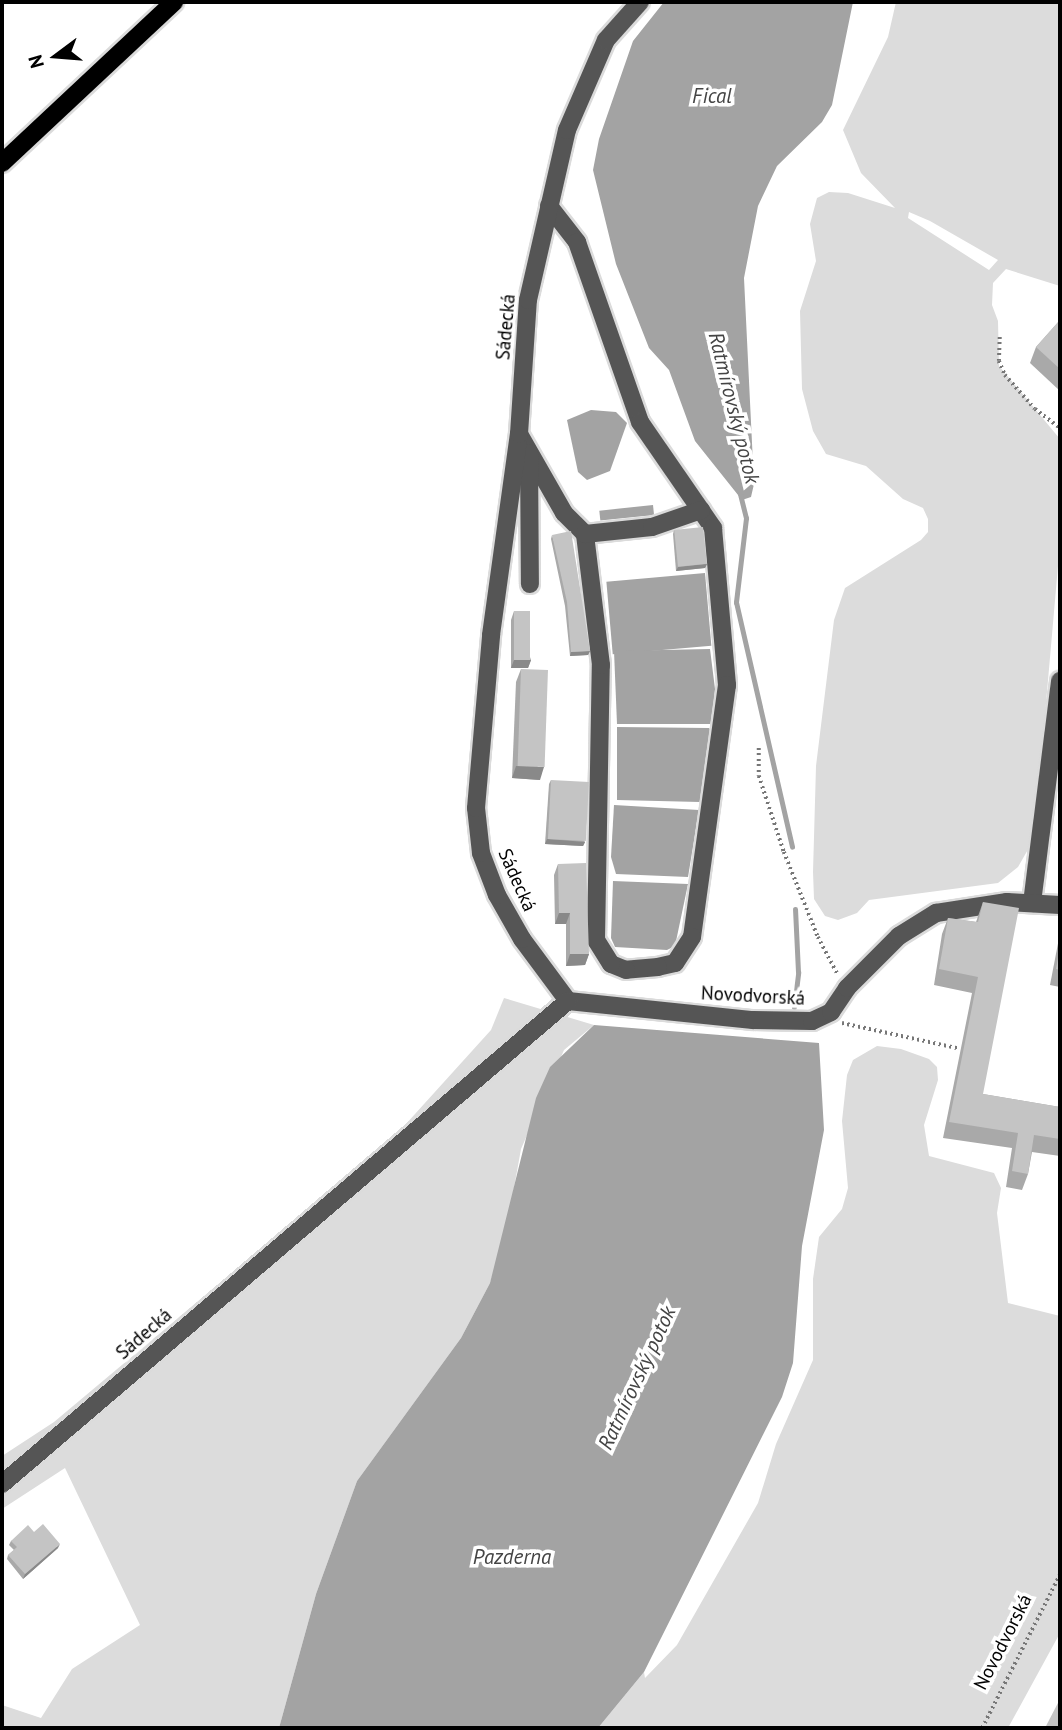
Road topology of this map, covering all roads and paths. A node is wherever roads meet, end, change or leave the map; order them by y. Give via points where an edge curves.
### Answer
1 (174, 2) edge
2 (640, 2) edge
3 (2, 163) edge
4 (549, 206) junction
5 (1000, 337) dead end
6 (1060, 428) edge
7 (519, 434) junction
8 (529, 453) junction
9 (701, 510) junction
10 (585, 534) junction
11 (530, 584) dead end
12 (1060, 681) edge
13 (759, 748) dead end
14 (1050, 906) edge
15 (847, 988) junction
16 (568, 1001) junction
17 (812, 1021) junction
18 (957, 1048) dead end
19 (2, 1484) edge
20 (1060, 1574) edge
21 (982, 1728) edge

1 - 3 main road
2 - 4 street, Sádecká via 606,40 588,76 567,130
4 - 7 street, Sádecká via 528,300
4 - 9 street via 577,242 640,422
5 - 6 path via 999,361 1005,375 1035,409
7 - 8 street
7 - 16 street, Sádecká via 491,635 476,808 481,853 497,895 522,939
8 - 10 street via 575,528
8 - 11 street
9 - 10 street via 652,527
9 - 10 street via 713,528 727,685 692,937 675,963 658,967 626,970 611,964 596,940 601,665
12 - 14 street
13 - 15 path via 759,776 784,852 818,937
14 - 15 street, Novodvorská via 976,904 936,913 900,936
15 - 17 street, Novodvorská via 831,1012
16 - 17 street, Novodvorská via 753,1020
16 - 19 street, Sádecká
17 - 18 path via 905,1033
20 - 21 path, Novodvorská

